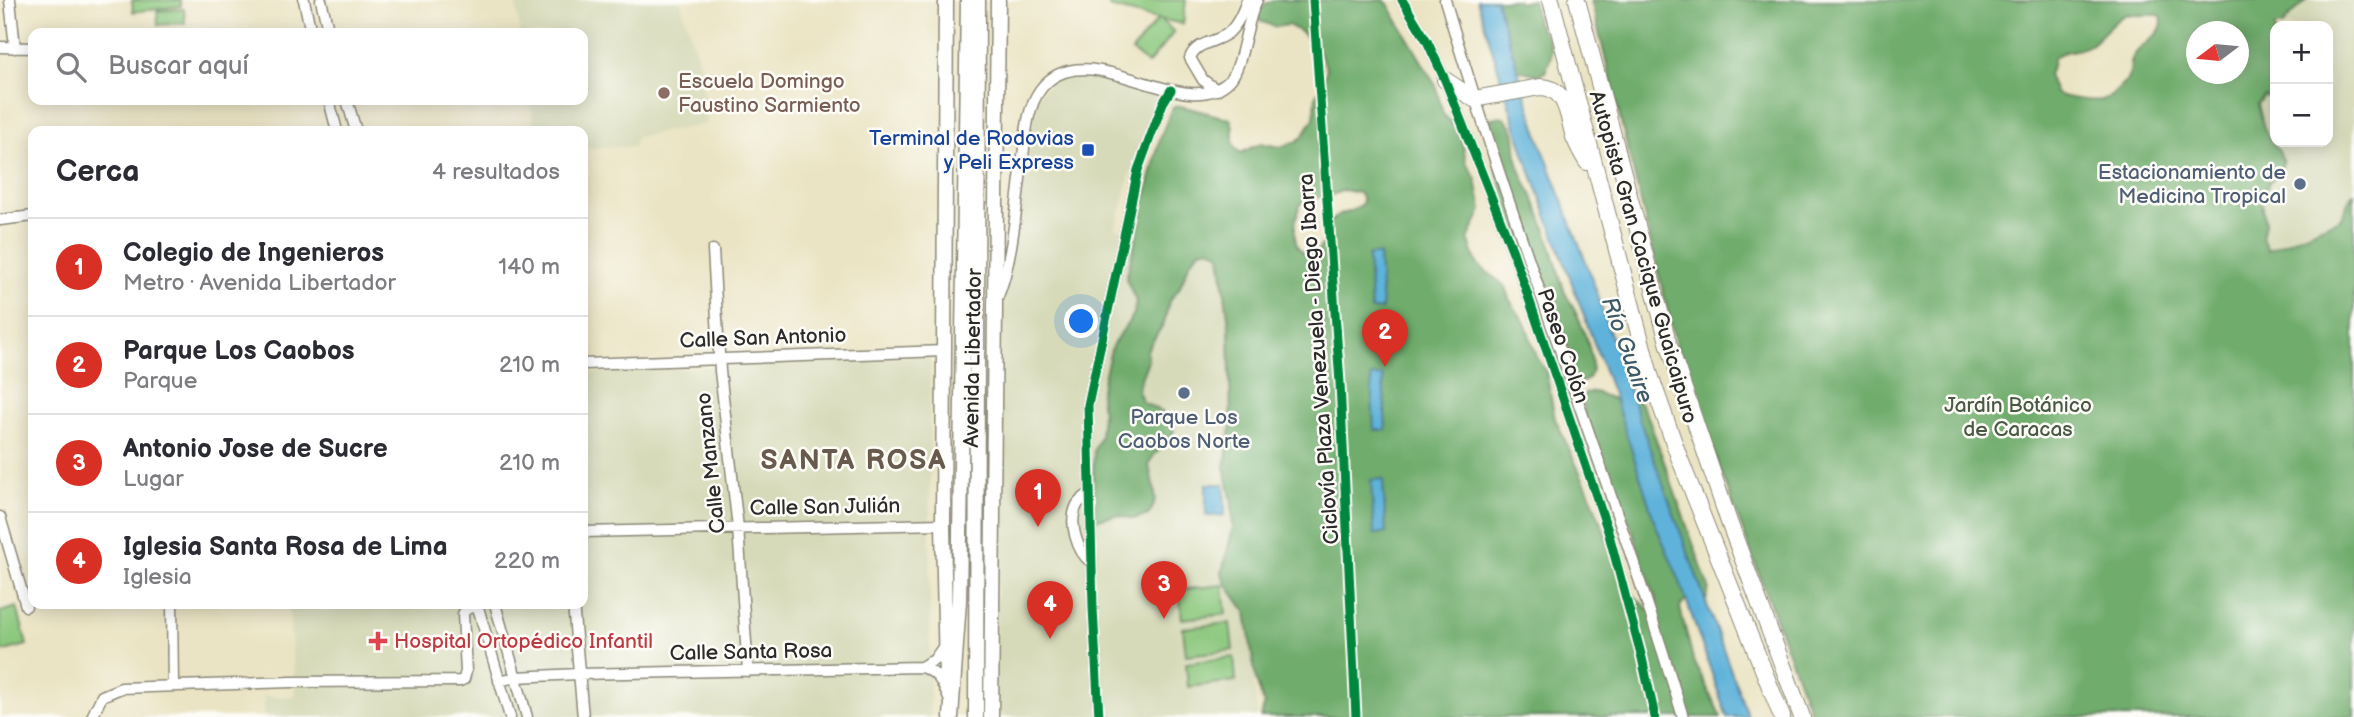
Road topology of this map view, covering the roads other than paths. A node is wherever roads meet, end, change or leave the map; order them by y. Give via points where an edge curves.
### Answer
1 (10, 0) edge
2 (304, 0) edge
3 (321, 0) edge
4 (946, 0) edge
5 (966, 0) edge
6 (978, 0) edge
7 (998, 0) edge
8 (1266, 0) edge
9 (1402, 0) edge
10 (1445, 0) edge
11 (1551, 0) edge
12 (1577, 0) edge
13 (1252, 3) edge
14 (310, 28) edge
15 (328, 28) edge
16 (0, 47) edge
17 (15, 48) junction
18 (28, 48) edge
19 (1445, 80) junction
20 (1171, 90) junction
21 (1217, 90) junction
22 (1479, 98) junction
23 (330, 105) edge
24 (348, 105) edge
25 (336, 126) edge
26 (355, 126) edge
27 (1602, 191) junction
28 (28, 217) edge
29 (0, 220) edge
30 (964, 243) junction
31 (713, 250) dead end
32 (944, 262) junction
33 (995, 302) junction
34 (970, 331) junction
35 (720, 358) junction
36 (944, 358) junction
37 (588, 364) edge
38 (993, 430) junction
39 (960, 478) junction
40 (0, 517) edge
41 (943, 524) junction
42 (738, 528) junction
43 (588, 532) edge
44 (26, 607) dead end
45 (173, 609) edge
46 (466, 609) edge
47 (478, 609) edge
48 (496, 609) edge
49 (573, 609) edge
50 (944, 646) junction
51 (921, 667) junction
52 (748, 671) junction
53 (1765, 673) junction
54 (578, 674) junction
55 (516, 677) junction
56 (499, 681) junction
57 (173, 685) junction
58 (951, 710) edge
59 (993, 712) edge
60 (93, 717) edge
61 (510, 717) edge
62 (527, 717) edge
63 (583, 717) edge
64 (976, 717) edge
65 (1099, 717) edge
66 (1655, 717) edge
67 (1683, 717) edge
68 (1772, 717) edge
69 (1782, 717) edge
70 (1802, 717) edge

1 - 17 street
2 - 14 street
3 - 15 street
4 - 32 main road, Avenida Libertador
5 - 30 main road, Avenida Libertador
6 - 34 main road, Avenida Libertador
7 - 33 main road, Avenida Libertador
8 - 13 street
9 - 19 street, Paseo Colón
10 - 22 street, Paseo Colón
11 - 27 highway, Autopista Gran Cacique Guaicaipuro
12 - 70 highway, Autopista Gran Cacique Guaicaipuro via 1668,342
13 - 21 street via 1236,69
13 - 21 street via 1227,34 1195,49 1190,58 1197,73
16 - 17 street
17 - 18 street
19 - 22 highway
19 - 66 street, Paseo Colón via 1513,252 1608,531
20 - 21 street
20 - 33 street via 1079,69 1043,86 1031,108 1003,285
20 - 65 street via 1138,170 1090,390 1089,494
22 - 27 highway via 1550,88 1564,100 1575,138
22 - 67 street, Paseo Colón via 1526,257 1631,552
23 - 25 street
24 - 26 street
27 - 53 highway, Autopista Gran Cacique Guaicaipuro via 1650,375
28 - 29 street
30 - 32 main road
30 - 34 main road, Avenida Libertador
31 - 35 street, Calle Manzano
32 - 36 main road, Avenida Libertador
33 - 38 main road, Avenida Libertador
34 - 36 main road
34 - 38 main road
34 - 39 main road, Avenida Libertador
34 - 64 main road, Avenida Libertador
35 - 36 street, Calle San Antonio
35 - 37 street, Calle San Antonio
35 - 42 street, Calle Manzano
36 - 39 main road
36 - 41 main road, Avenida Libertador
38 - 59 main road, Avenida Libertador
39 - 58 main road, Avenida Libertador via 959,601
40 - 44 street
41 - 42 street, Calle San Julián
41 - 50 main road, Avenida Libertador
42 - 43 street, Calle San Julián
42 - 52 street, Calle Manzano
45 - 57 street
46 - 57 street via 466,671 460,681
47 - 56 street
48 - 55 street
49 - 54 street
50 - 51 street
50 - 58 main road, Avenida Libertador
51 - 52 street, Calle Santa Rosa
51 - 58 street via 938,675
52 - 54 street, Calle Santa Rosa
53 - 68 highway
53 - 69 highway, Autopista Gran Cacique Guaicaipuro
54 - 55 street, Calle Santa Rosa
54 - 63 street
55 - 56 street, Calle Santa Rosa
55 - 62 street
56 - 61 street
57 - 60 street via 107,692

